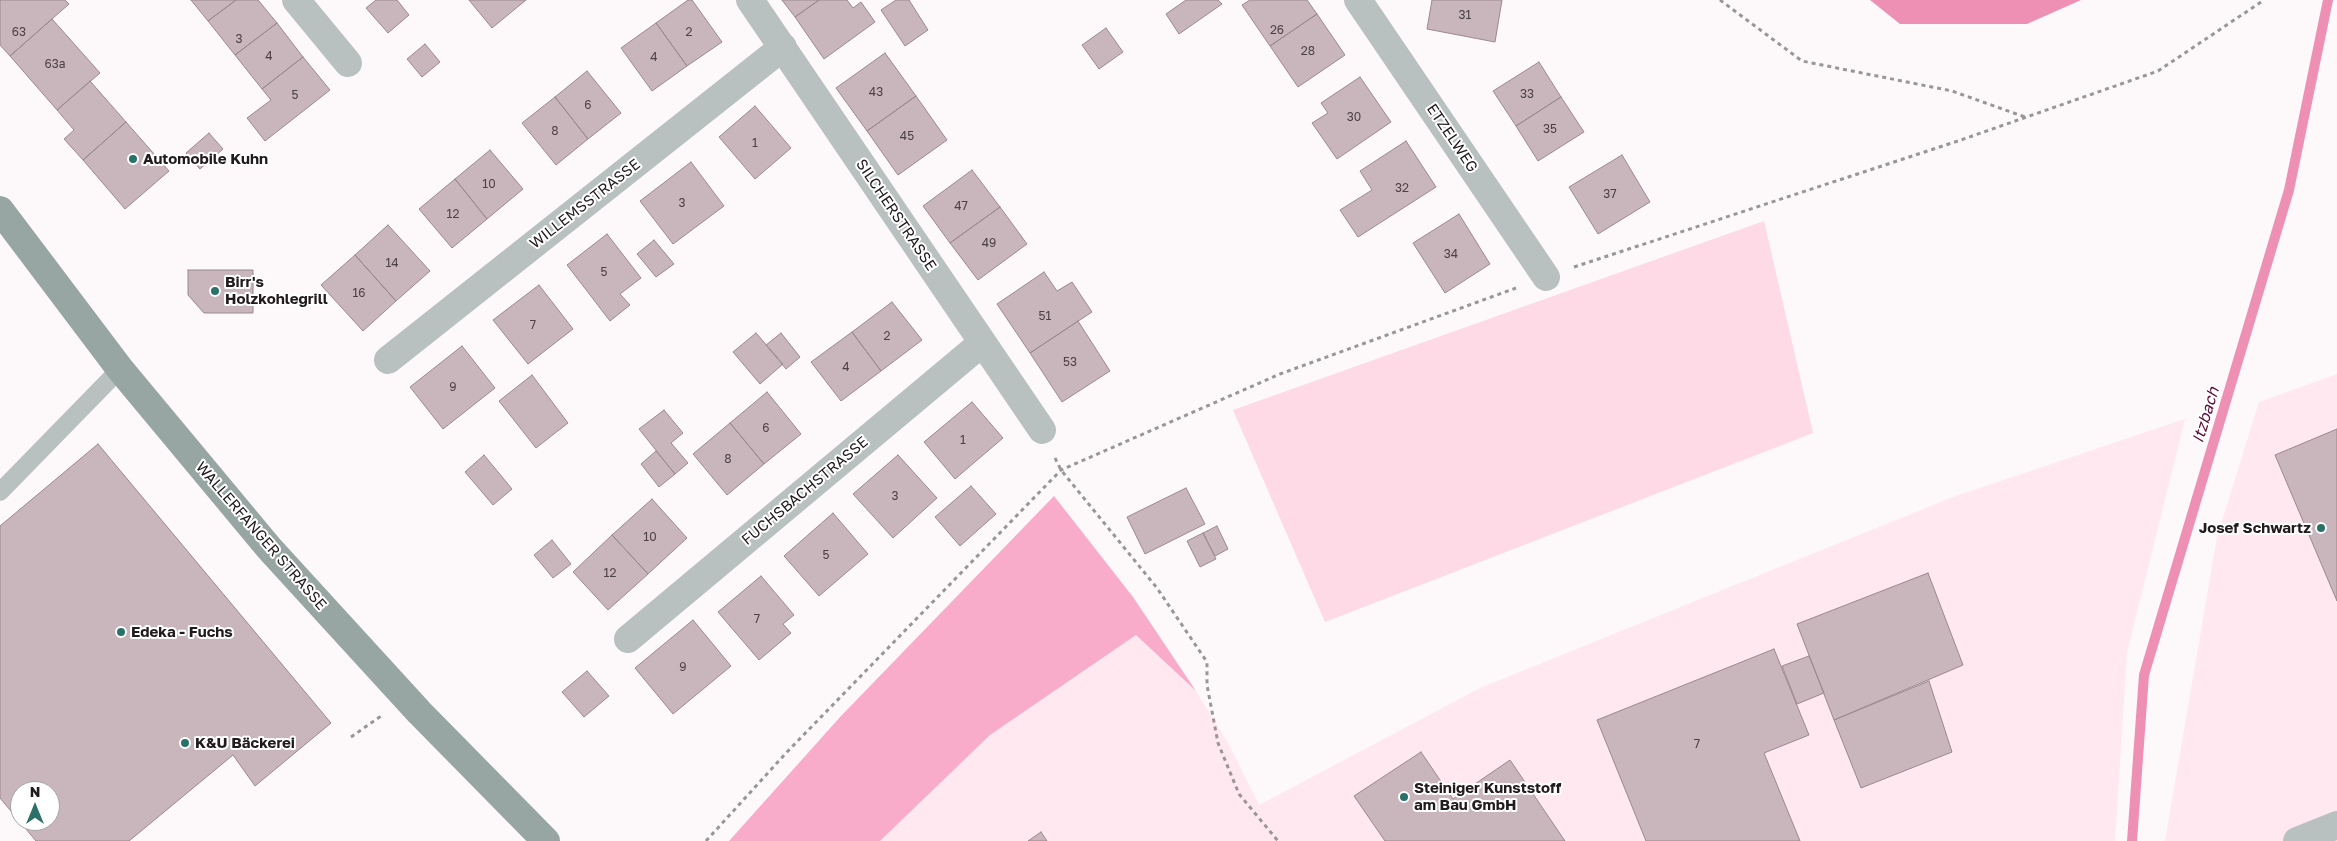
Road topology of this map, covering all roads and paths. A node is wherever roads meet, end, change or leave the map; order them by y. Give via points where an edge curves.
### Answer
1 (296, 0) edge
2 (750, 0) edge
3 (1358, 0) edge
4 (1720, 0) edge
5 (2264, 0) edge
6 (783, 47) junction
7 (348, 63) dead end
8 (2026, 117) junction
9 (0, 210) edge
10 (1546, 277) junction
11 (982, 343) junction
12 (388, 360) dead end
13 (120, 369) junction
14 (1042, 430) joint
15 (1061, 470) junction
16 (0, 492) edge
17 (628, 639) dead end
18 (2337, 825) edge
19 (546, 841) edge
20 (706, 841) edge
21 (1278, 841) edge
22 (2297, 841) edge

1 - 7 street
2 - 6 street, SILCHERSTRASSE
3 - 10 street, ETZELWEG
4 - 8 path via 1802,61 1952,91
5 - 8 path via 2158,71
6 - 11 street, SILCHERSTRASSE
6 - 12 street, WILLEMSSTRASSE
8 - 10 path
9 - 13 main road, WALLERFANGER STRASSE
10 - 15 path via 1280,374
11 - 14 street, SILCHERSTRASSE
11 - 17 street, FUCHSBACHSTRASSE
13 - 16 lane
13 - 19 main road, WALLERFANGER STRASSE via 269,548 419,712
14 - 15 path
15 - 20 path via 787,752
15 - 21 path via 1157,588 1207,662 1207,685 1218,743 1239,794
18 - 22 street

